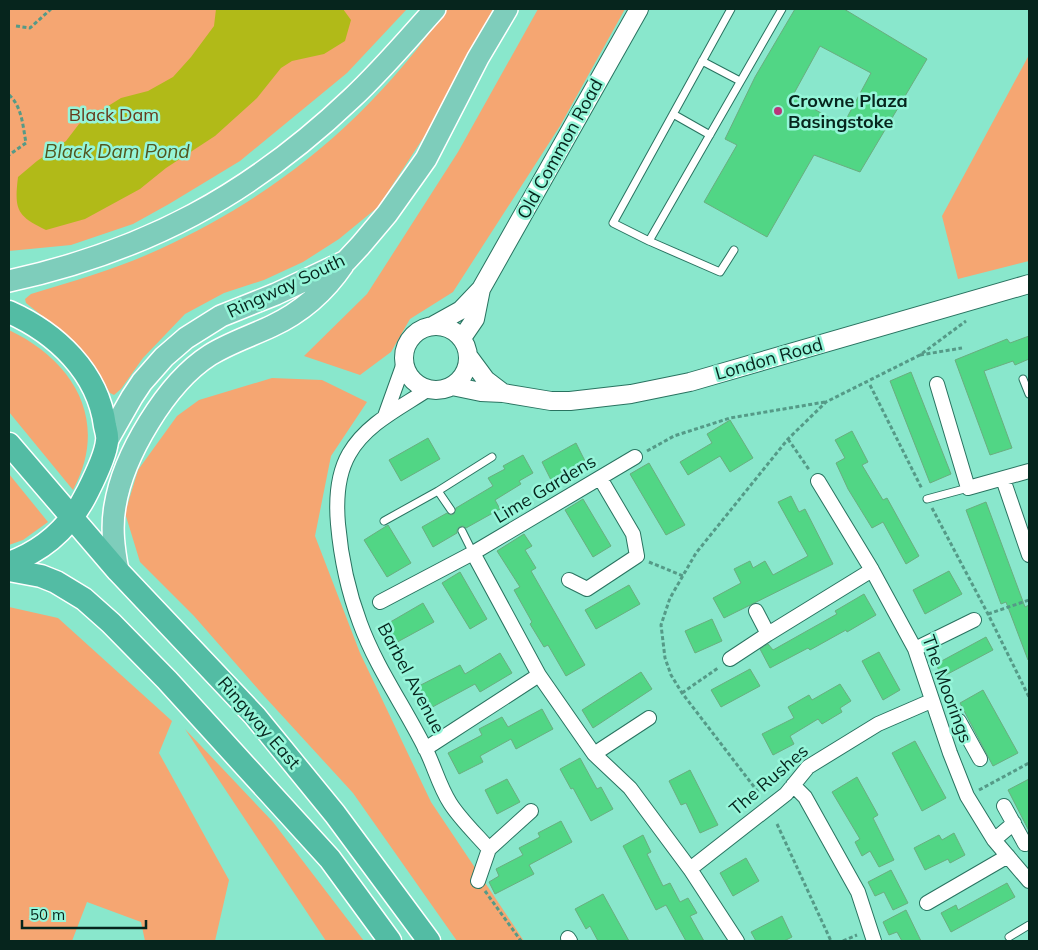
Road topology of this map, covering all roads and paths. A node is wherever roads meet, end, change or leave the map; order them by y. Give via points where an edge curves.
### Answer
1 (51, 9) edge
2 (435, 9) edge
3 (507, 9) edge
4 (639, 9) edge
5 (731, 9) edge
6 (782, 9) edge
7 (16, 26) dead end
8 (702, 61) junction
9 (740, 82) junction
10 (9, 95) edge
11 (673, 114) junction
12 (710, 135) junction
13 (9, 155) edge
14 (649, 241) junction
15 (734, 250) dead end
16 (346, 261) junction
17 (9, 281) edge
18 (1029, 284) edge
19 (481, 289) junction
20 (9, 312) edge
21 (972, 316) dead end
22 (434, 326) junction
23 (462, 338) junction
24 (962, 348) dead end
25 (920, 355) junction
26 (469, 357) junction
27 (404, 363) junction
28 (1023, 379) dead end
29 (937, 384) dead end
30 (870, 385) dead end
31 (452, 386) junction
32 (427, 390) junction
33 (503, 393) junction
34 (1029, 394) edge
35 (826, 402) junction
36 (385, 416) junction
37 (788, 439) junction
38 (107, 441) junction
39 (9, 444) edge
40 (492, 457) dead end
41 (635, 457) joint
42 (1029, 471) edge
43 (600, 478) junction
44 (1003, 479) junction
45 (818, 482) joint
46 (968, 488) junction
47 (438, 491) junction
48 (927, 499) junction
49 (451, 510) dead end
50 (72, 518) junction
51 (384, 521) dead end
52 (462, 531) dead end
53 (473, 553) junction
54 (1029, 555) edge
55 (637, 556) junction
56 (9, 563) edge
57 (9, 570) edge
58 (118, 570) junction
59 (872, 570) junction
60 (683, 576) junction
61 (569, 580) dead end
62 (1029, 600) edge
63 (380, 602) dead end
64 (756, 611) dead end
65 (988, 614) junction
66 (974, 620) dead end
67 (768, 634) junction
68 (915, 649) junction
69 (730, 659) joint
70 (539, 675) junction
71 (682, 693) junction
72 (1029, 697) edge
73 (931, 701) junction
74 (649, 718) dead end
75 (959, 721) dead end
76 (970, 741) junction
77 (425, 749) junction
78 (950, 753) junction
79 (594, 754) junction
80 (980, 759) dead end
81 (1029, 763) edge
82 (793, 785) junction
83 (758, 792) dead end
84 (967, 796) junction
85 (1004, 806) dead end
86 (531, 811) dead end
87 (1014, 823) junction
88 (777, 824) dead end
89 (994, 840) junction
90 (1025, 844) dead end
91 (488, 850) junction
92 (1008, 856) junction
93 (690, 869) junction
94 (1029, 880) edge
95 (478, 881) joint
96 (927, 903) dead end
97 (1029, 925) edge
98 (1009, 936) dead end
99 (390, 941) edge
100 (428, 941) edge
101 (521, 941) edge
102 (738, 941) edge
103 (830, 941) edge
104 (874, 941) edge

1 - 7 path via 30,28
2 - 17 main road via 368,83 326,122 220,201 126,247 57,270
3 - 16 main road, Ringway South via 426,159 387,214
4 - 19 street, Old Common Road
5 - 8 lane
6 - 9 lane
8 - 9 lane
8 - 11 lane
9 - 12 lane
10 - 13 path via 20,112 26,143
11 - 12 lane
11 - 14 lane via 613,223
12 - 14 lane
14 - 15 lane via 720,272
16 - 38 main road, Ringway South via 221,316 186,338 142,382
16 - 58 main road via 331,282 304,308 208,356 164,399 142,434 118,493 113,543
18 - 33 street, London Road via 690,382 631,394 570,401
19 - 22 street, Old Common Road via 461,310
19 - 23 street, Old Common Road via 475,319
20 - 38 highway via 52,337 78,364 100,402
21 - 25 path
22 - 23 street via 449,328
22 - 27 street via 422,328 414,334 406,344
23 - 26 street
24 - 25 path
25 - 35 path
26 - 31 street via 461,379
26 - 33 street via 486,380
27 - 32 street via 410,377
27 - 36 street, Barbel Avenue
28 - 34 lane
29 - 46 street
30 - 48 path
31 - 32 street
31 - 33 street, London Road
32 - 36 street, Barbel Avenue
35 - 37 path
35 - 41 path via 730,418 674,436
36 - 77 street, Barbel Avenue via 362,436 348,454 336,498 340,544 360,624
37 - 45 path
37 - 60 path via 696,553
38 - 50 highway via 90,487
39 - 50 highway, Ringway East
40 - 47 lane
41 - 43 street, Lime Gardens
42 - 44 street
43 - 53 street, Lime Gardens
43 - 55 street via 633,534
44 - 46 street
44 - 54 street
45 - 59 street, The Moorings
46 - 48 lane
47 - 49 lane
47 - 51 lane
48 - 65 path
50 - 56 highway via 45,544
50 - 58 highway, Ringway East
52 - 53 lane
53 - 63 street, Lime Gardens
53 - 70 street
55 - 60 path
55 - 61 street via 587,589
57 - 99 highway via 56,582 84,599 111,623 330,859
58 - 100 highway, Ringway East via 295,763
59 - 67 street
59 - 68 street, The Moorings
60 - 71 path via 670,598 661,625 665,658
62 - 65 path
64 - 67 street
65 - 72 path
66 - 68 street
67 - 69 street
68 - 73 street, The Moorings
69 - 71 path
70 - 77 street, Barbel Avenue
70 - 79 street
71 - 83 path
73 - 78 street, The Moorings
73 - 82 street, The Rushes via 878,724 808,767
74 - 79 street
75 - 76 street
76 - 78 street
76 - 80 street
77 - 91 street via 449,802
78 - 84 street, The Moorings
79 - 93 street via 630,788
81 - 84 path
82 - 93 street, The Rushes via 768,809
82 - 104 street via 805,797 858,892
84 - 89 street, The Moorings
85 - 87 street
86 - 91 street
87 - 89 street
87 - 90 street
88 - 103 path
89 - 92 street, The Moorings
91 - 95 street
92 - 94 street, The Moorings
92 - 96 street
93 - 102 street
95 - 101 path
97 - 98 lane

